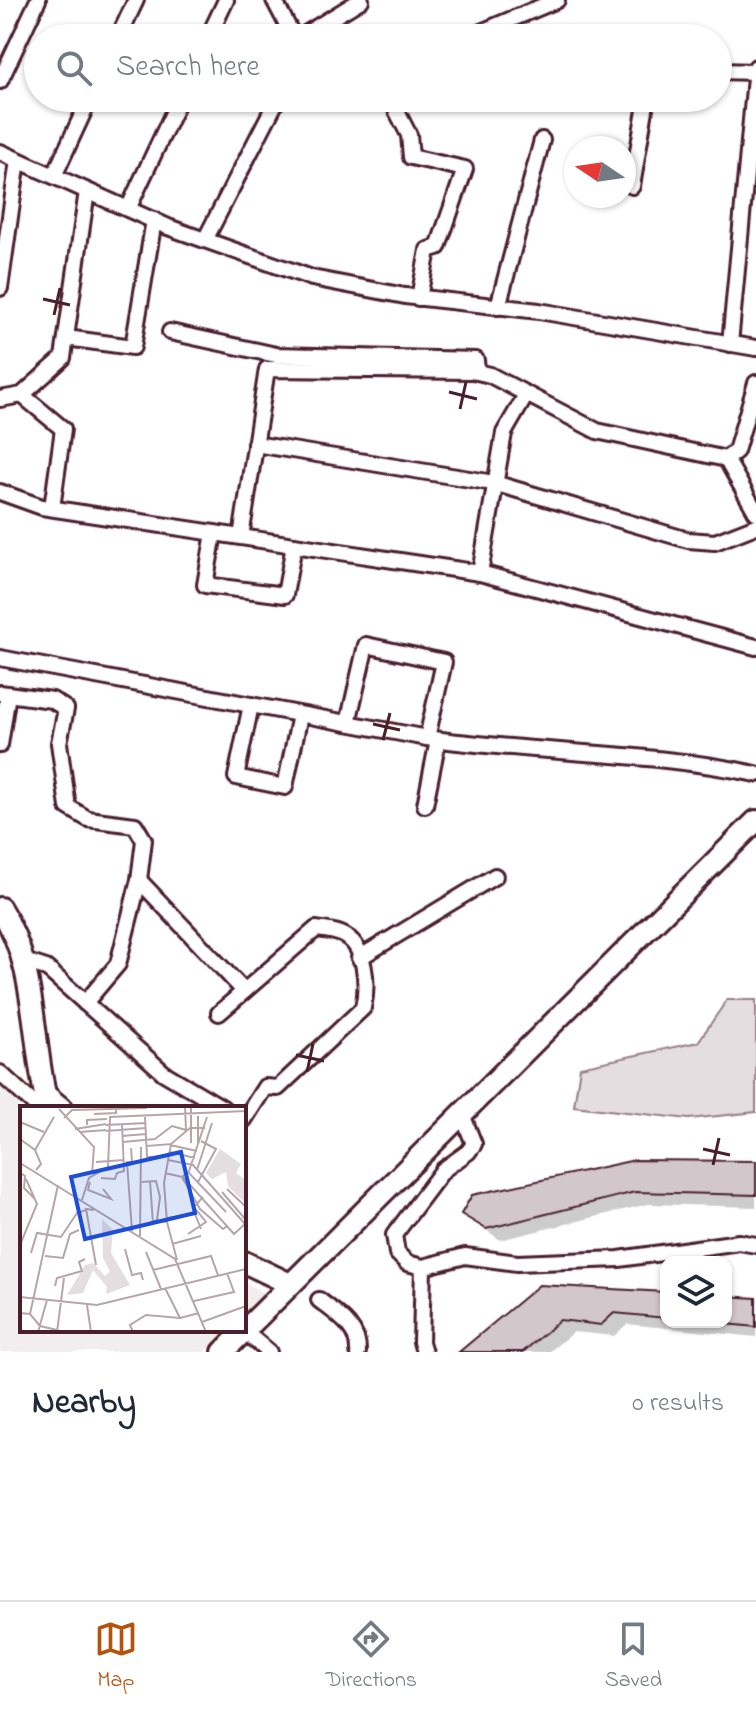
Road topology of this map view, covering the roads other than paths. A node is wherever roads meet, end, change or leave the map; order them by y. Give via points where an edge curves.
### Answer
1 (38, 0) edge
2 (136, 0) edge
3 (226, 0) edge
4 (274, 0) edge
5 (361, 0) edge
6 (557, 0) edge
7 (27, 24) edge
8 (125, 24) edge
9 (215, 24) edge
10 (288, 24) edge
11 (320, 24) edge
12 (500, 24) edge
13 (24, 30) edge
14 (756, 70) edge
15 (732, 71) edge
16 (0, 81) edge
17 (84, 112) edge
18 (173, 112) edge
19 (271, 112) edge
20 (397, 112) edge
21 (645, 112) edge
22 (754, 121) edge
23 (542, 140) dead end
24 (0, 152) edge
25 (18, 160) junction
26 (636, 163) edge
27 (54, 176) junction
28 (87, 191) junction
29 (128, 209) junction
30 (154, 220) junction
31 (205, 240) junction
32 (0, 288) edge
33 (419, 298) junction
34 (498, 307) junction
35 (170, 332) dead end
36 (66, 338) junction
37 (730, 344) junction
38 (756, 348) edge
39 (477, 372) junction
40 (756, 383) edge
41 (22, 395) junction
42 (526, 395) junction
43 (0, 399) edge
44 (255, 444) junction
45 (726, 459) junction
46 (494, 483) junction
47 (0, 492) edge
48 (52, 508) junction
49 (756, 512) edge
50 (756, 526) edge
51 (214, 533) junction
52 (241, 537) junction
53 (294, 545) junction
54 (480, 573) junction
55 (756, 647) edge
56 (0, 658) edge
57 (4, 694) edge
58 (251, 705) junction
59 (300, 715) junction
60 (348, 723) junction
61 (432, 739) junction
62 (0, 745) edge
63 (756, 774) edge
64 (425, 805) dead end
65 (756, 821) edge
66 (495, 876) dead end
67 (139, 880) junction
68 (0, 908) edge
69 (359, 958) junction
70 (24, 961) junction
71 (244, 991) junction
72 (85, 1003) junction
73 (219, 1013) dead end
74 (0, 1073) edge
75 (45, 1104) edge
76 (220, 1106) edge
77 (462, 1114) junction
78 (246, 1117) edge
79 (756, 1245) edge
80 (246, 1263) edge
81 (423, 1267) junction
82 (290, 1284) junction
83 (319, 1300) dead end
84 (246, 1329) edge
85 (243, 1332) edge
86 (245, 1332) edge
87 (223, 1352) edge
88 (269, 1352) edge
89 (358, 1352) edge
90 (424, 1352) edge

1 - 7 street
2 - 8 street
3 - 9 street
4 - 10 street
5 - 11 street
6 - 12 street
13 - 16 street
14 - 15 street
14 - 22 street
17 - 27 street
18 - 29 street
19 - 31 street
20 - 33 street via 409,135 411,157 465,169 438,247 428,250
21 - 26 street
22 - 37 street
23 - 34 street
24 - 25 street
25 - 27 street
25 - 32 street
27 - 28 street
28 - 29 street
28 - 36 street
29 - 30 street
30 - 31 street
30 - 36 street via 133,347
31 - 33 street via 312,278
33 - 34 street
34 - 37 street
35 - 39 street via 276,355 476,360
36 - 41 street via 63,358
37 - 38 street
39 - 42 street
39 - 44 street via 267,369
40 - 45 street via 736,451
41 - 43 street
41 - 48 street via 63,429
42 - 45 street via 597,431
42 - 46 street via 504,433
44 - 46 street
44 - 52 street
45 - 49 street
46 - 50 street via 688,540 715,542
46 - 54 street
47 - 48 street
48 - 51 street
51 - 52 street
51 - 53 street via 205,585 285,595
52 - 53 street
53 - 54 street
54 - 55 street
56 - 58 street
57 - 62 street
57 - 67 street via 52,700 66,709 59,743 68,807 88,819 135,825 144,840
58 - 59 street
58 - 59 street via 236,777 285,787
59 - 60 street
60 - 61 street
60 - 61 street via 366,645 444,662
61 - 63 street via 635,756
61 - 64 street
65 - 77 street
66 - 69 street
67 - 71 street
67 - 72 street via 118,964
68 - 70 street
69 - 71 street via 344,934 316,929
69 - 78 street via 366,992 363,1008 278,1088 265,1087
70 - 72 street via 46,968
70 - 75 street
71 - 73 street
72 - 76 street via 164,1073
74 - 75 street
77 - 81 street via 474,1144 443,1170 394,1235 397,1253 407,1263
77 - 82 street
79 - 81 street via 739,1242 605,1259 517,1263 465,1256
80 - 82 street
81 - 90 street
82 - 84 street
83 - 89 street via 344,1319 358,1339
85 - 87 street
86 - 88 street

